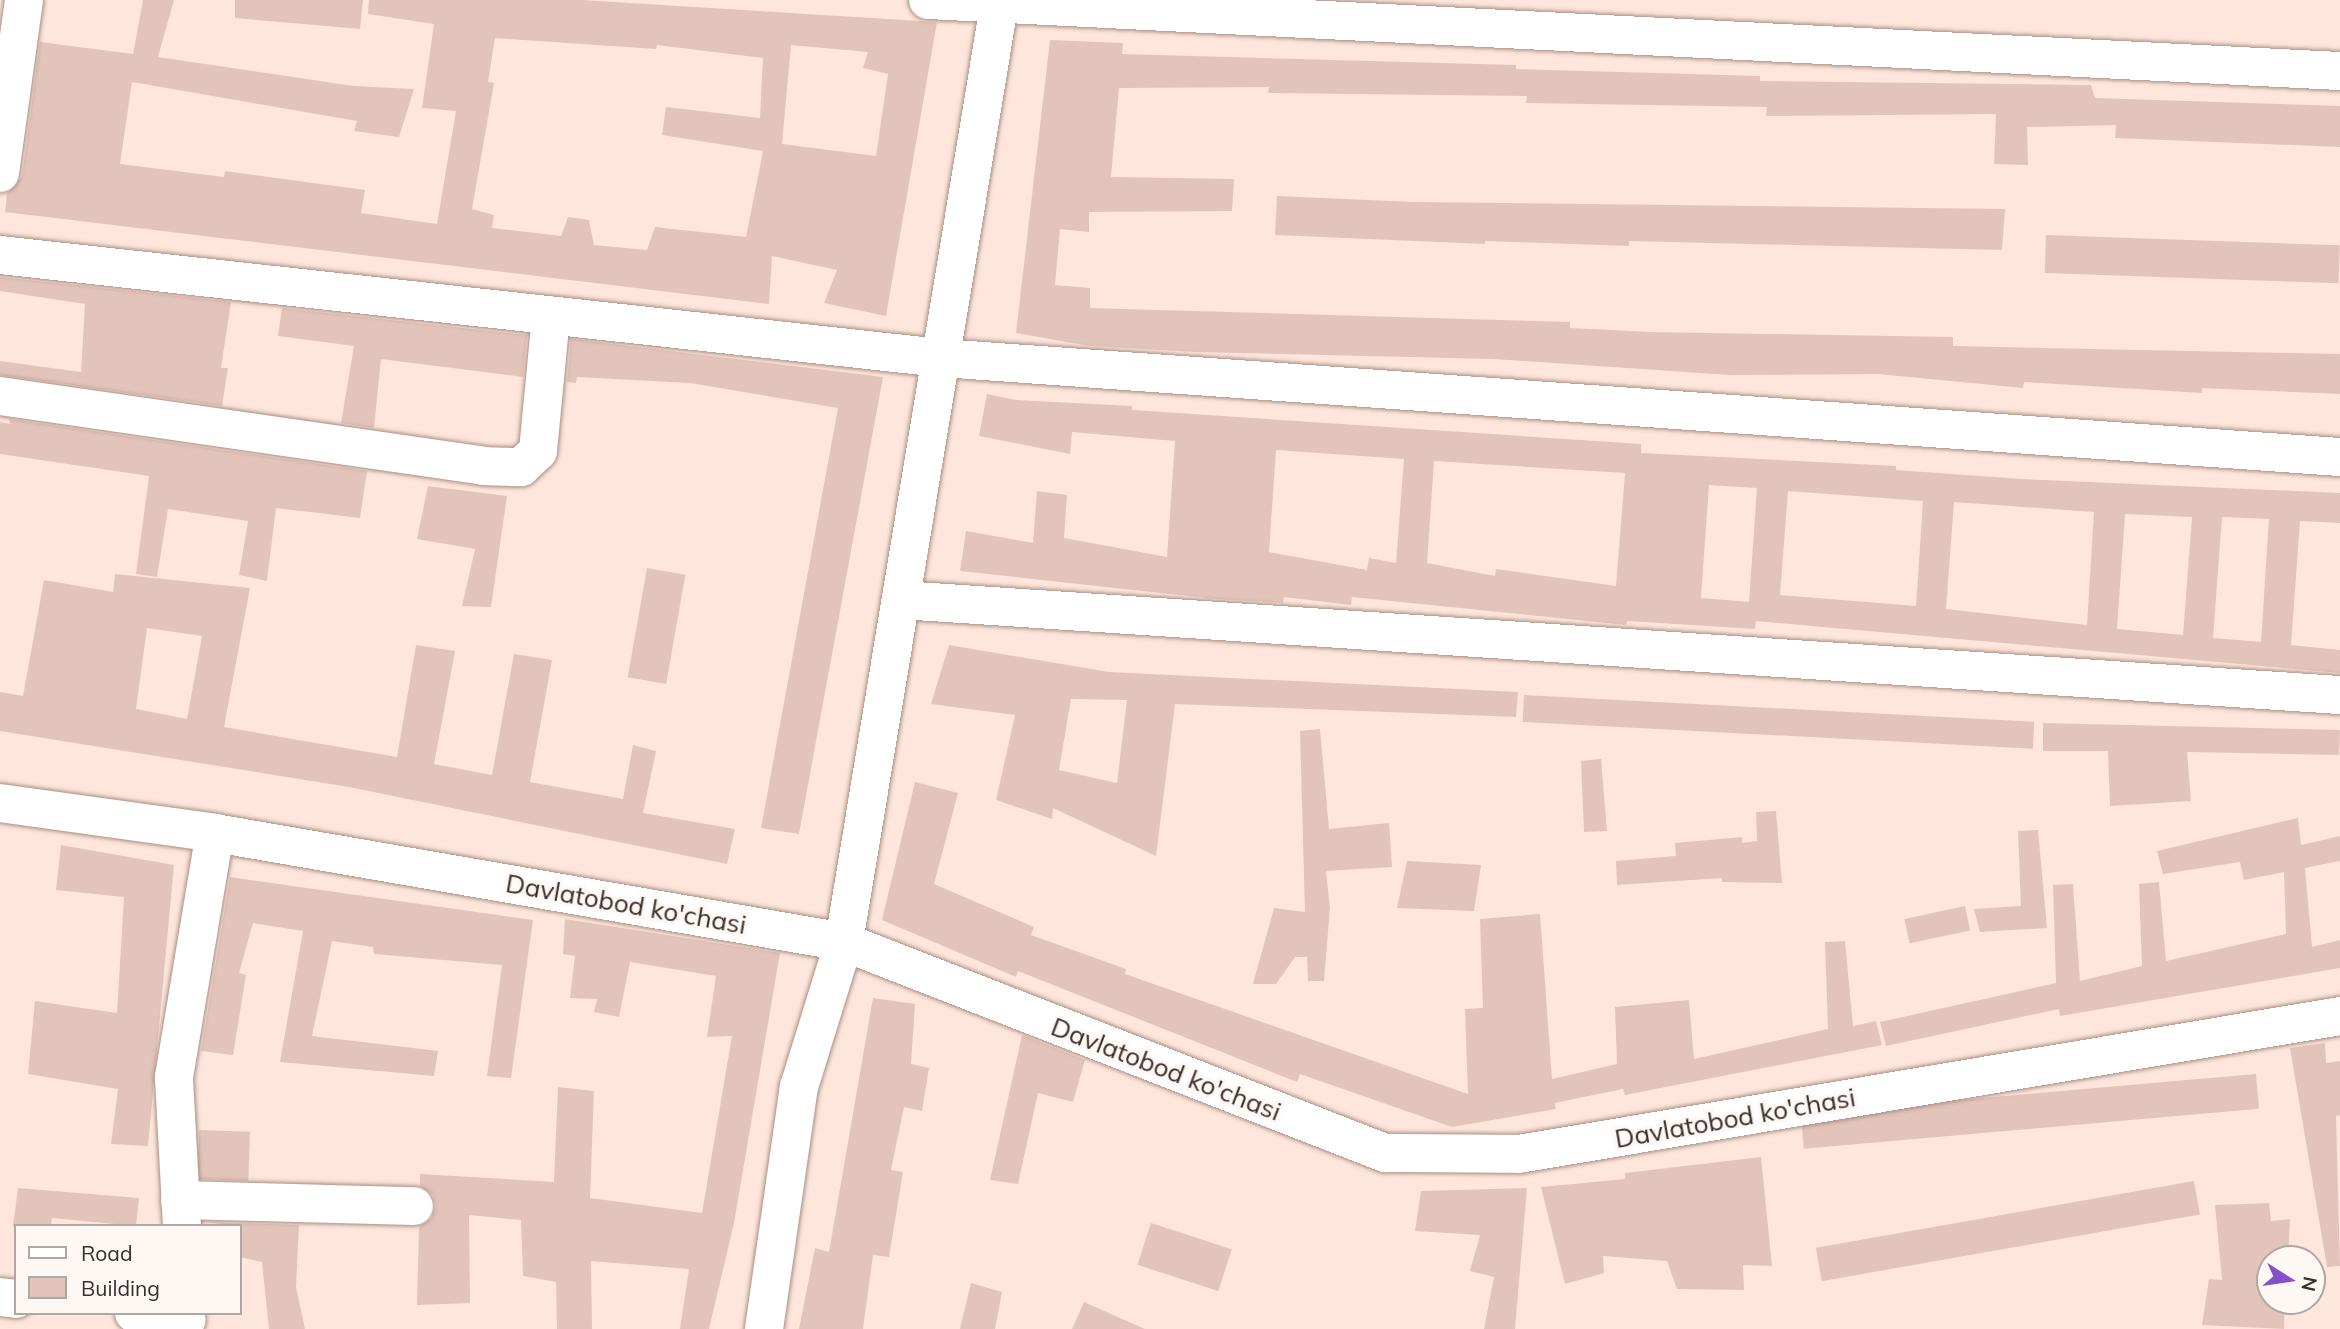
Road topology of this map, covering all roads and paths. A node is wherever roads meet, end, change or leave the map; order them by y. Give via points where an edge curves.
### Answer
1 (24, 0) edge
2 (928, 0) edge
3 (1000, 3) edge
4 (2340, 71) edge
5 (0, 173) edge
6 (0, 255) edge
7 (551, 316) junction
8 (941, 358) junction
9 (0, 396) edge
10 (2340, 457) edge
11 (901, 600) junction
12 (2340, 695) edge
13 (0, 803) edge
14 (215, 833) junction
15 (844, 942) junction
16 (2340, 1016) edge
17 (414, 1206) dead end
18 (181, 1213) edge
19 (147, 1315) edge
20 (187, 1321) edge
21 (764, 1329) edge

1 - 5 street
2 - 3 street
3 - 4 street
3 - 8 street
6 - 7 street
7 - 8 street
7 - 9 street via 538,451 521,467
8 - 10 street
8 - 11 street
11 - 12 street
11 - 15 street
13 - 14 street, Davlatobod ko'chasi
14 - 15 street, Davlatobod ko'chasi
14 - 18 street via 174,1077
15 - 16 street, Davlatobod ko'chasi via 1385,1153 1519,1154
15 - 21 street via 799,1087
17 - 18 street
19 - 20 street

